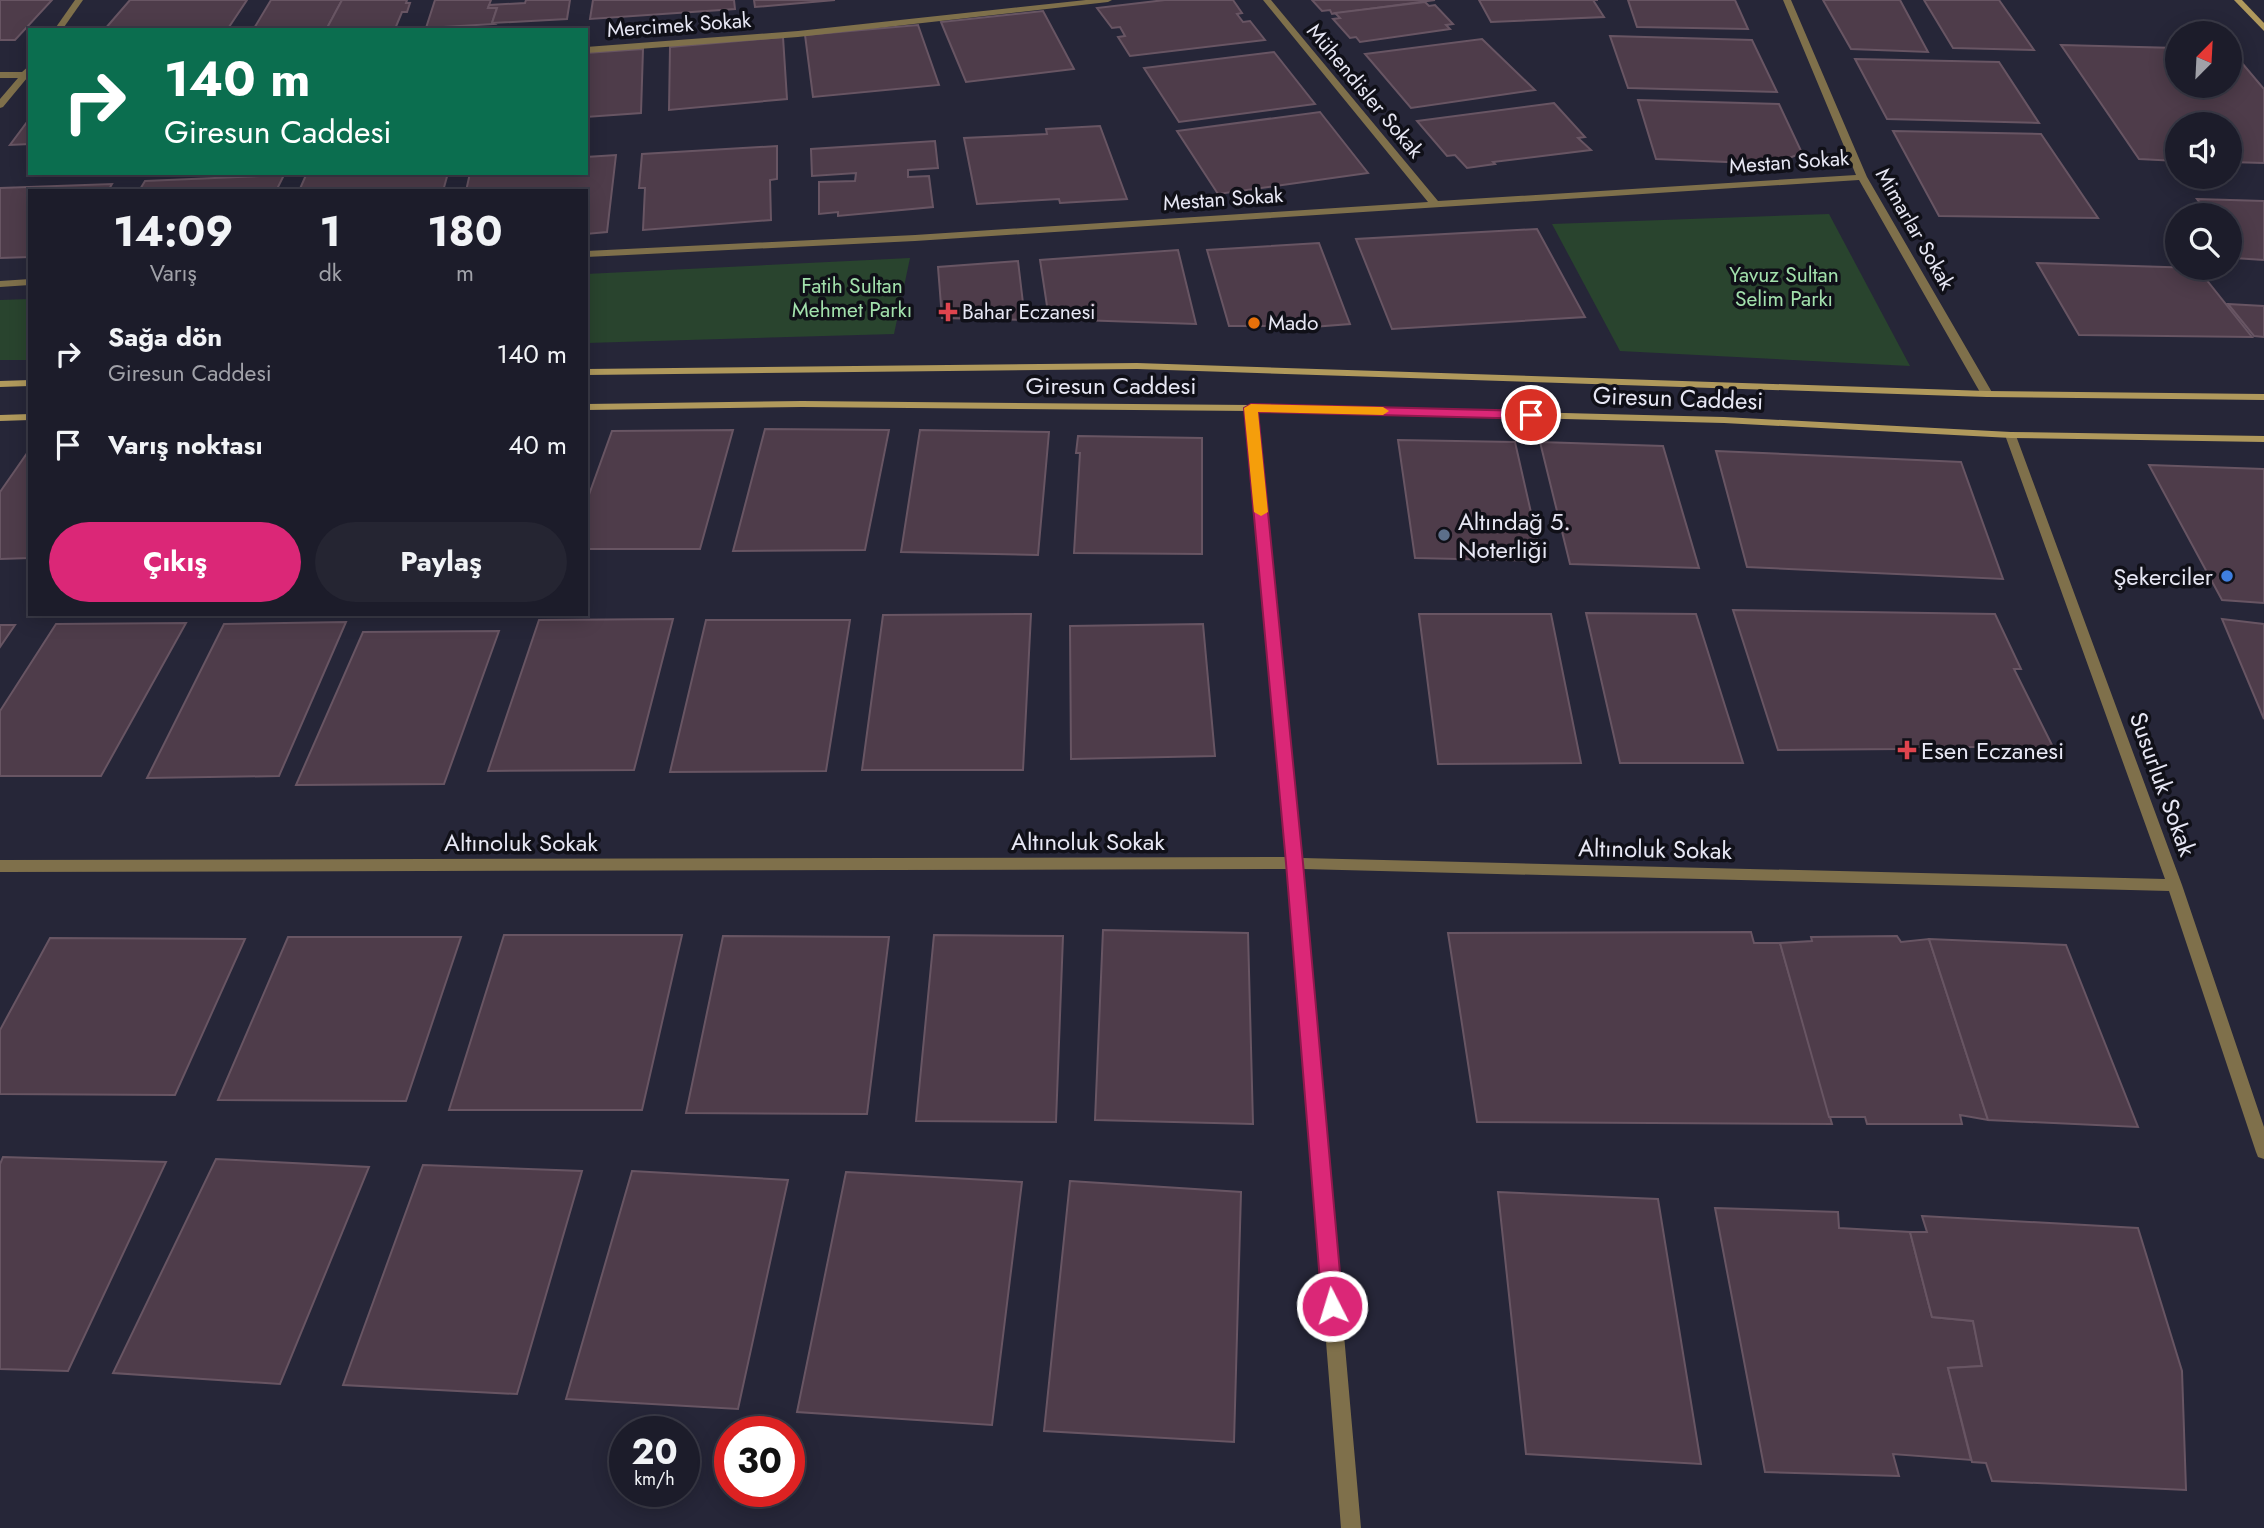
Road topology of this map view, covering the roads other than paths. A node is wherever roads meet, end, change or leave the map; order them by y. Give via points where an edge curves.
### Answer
1 (79, 0) edge
2 (1108, 0) edge
3 (1267, 0) edge
4 (1787, 0) edge
5 (2238, 0) edge
6 (59, 28) edge
7 (2264, 28) edge
8 (588, 50) edge
9 (28, 73) edge
10 (0, 75) edge
11 (0, 105) edge
12 (1862, 177) junction
13 (1436, 205) junction
14 (588, 254) edge
15 (28, 282) edge
16 (0, 284) edge
17 (588, 372) edge
18 (28, 383) edge
19 (0, 384) edge
20 (1987, 394) junction
21 (2264, 397) edge
22 (588, 407) edge
23 (1251, 408) junction
24 (28, 417) edge
25 (0, 418) edge
26 (2011, 435) junction
27 (2264, 439) edge
28 (1295, 863) junction
29 (0, 866) edge
30 (2175, 885) junction
31 (2264, 1152) edge
32 (1351, 1528) edge

1 - 6 street
2 - 8 street, Mercimek Sokak via 798,34
3 - 13 street, Mühendisler Sokak
4 - 12 street, Mimarlar Sokak
5 - 7 main road
9 - 10 street
9 - 11 street
12 - 13 street, Mestan Sokak
12 - 20 street, Mimarlar Sokak
13 - 14 street, Mestan Sokak
15 - 16 street
17 - 20 main road, Giresun Caddesi via 1137,366
18 - 19 main road
20 - 21 main road, Giresun Caddesi
22 - 23 main road, Giresun Caddesi
23 - 26 main road, Giresun Caddesi via 1724,420
23 - 28 street
24 - 25 main road
26 - 27 main road, Giresun Caddesi
26 - 30 street, Susurluk Sokak
28 - 29 street, Altınoluk Sokak
28 - 30 street, Altınoluk Sokak
28 - 32 street
30 - 31 street, Susurluk Sokak

